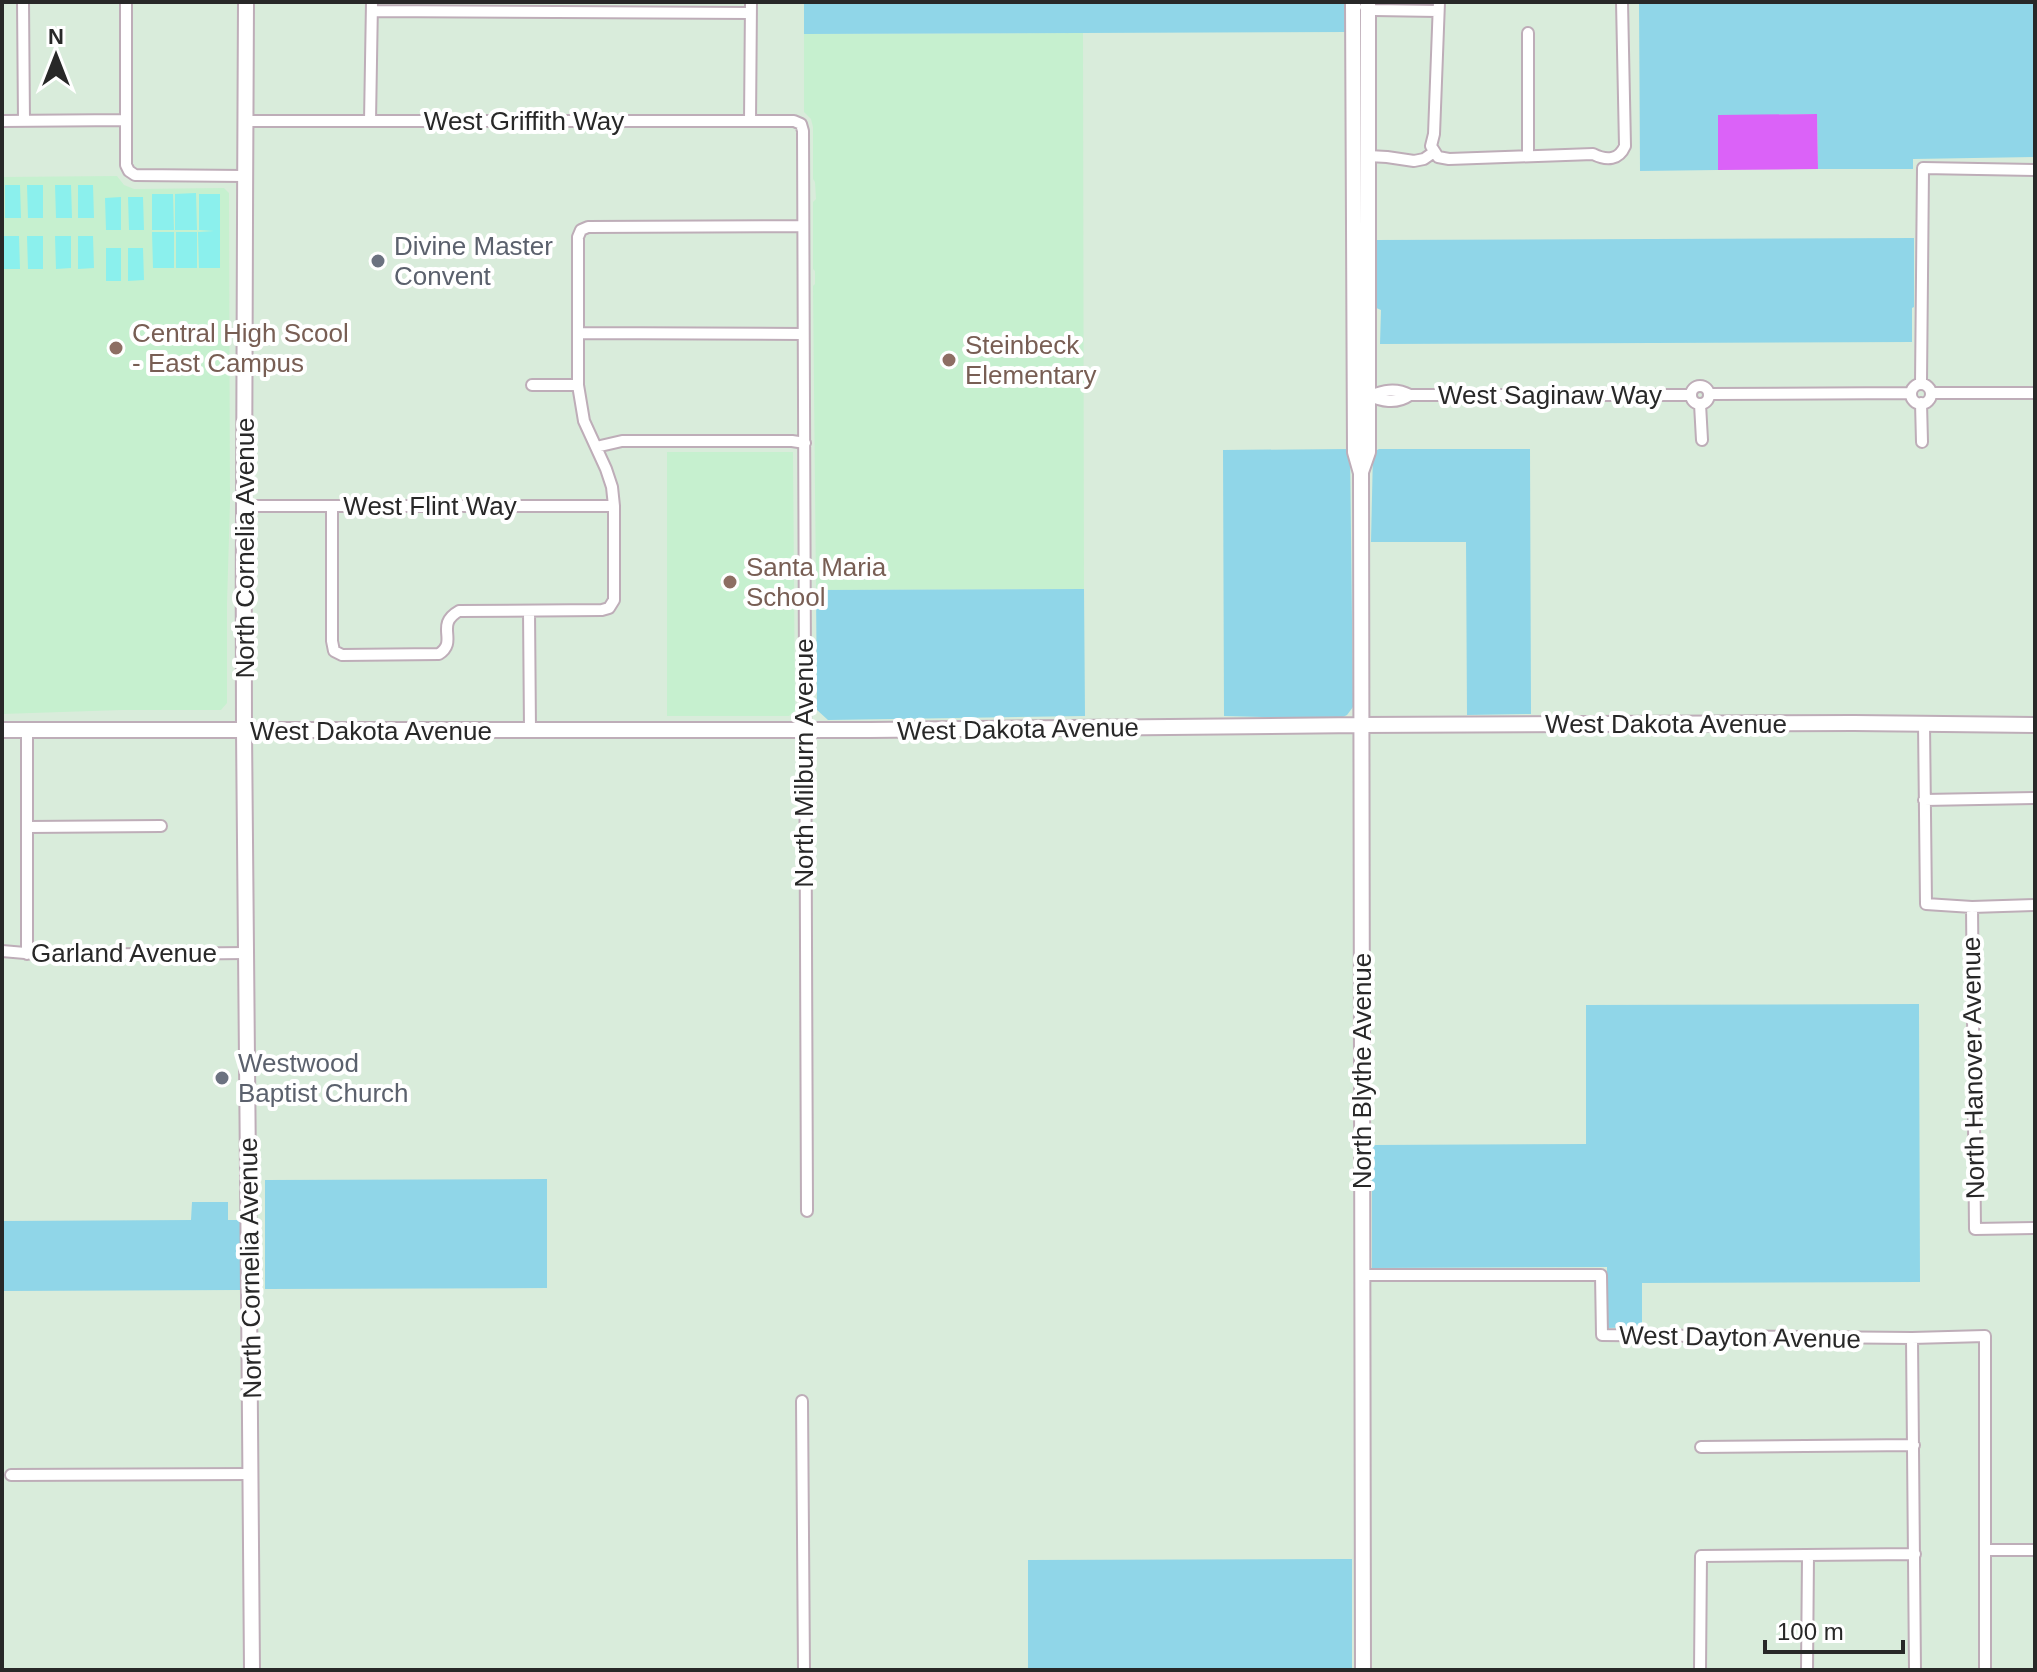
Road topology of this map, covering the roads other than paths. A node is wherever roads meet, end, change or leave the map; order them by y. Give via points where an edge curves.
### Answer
1 (23, 2) edge
2 (126, 2) edge
3 (246, 2) edge
4 (1353, 2) edge
5 (1622, 2) edge
6 (1365, 4) edge
7 (1406, 6) edge
8 (1438, 6) edge
9 (372, 7) edge
10 (751, 7) edge
11 (1528, 33) dead end
12 (126, 120) junction
13 (2, 121) edge
14 (24, 121) junction
15 (246, 121) junction
16 (370, 121) junction
17 (750, 121) junction
18 (801, 124) joint
19 (1434, 152) junction
20 (1368, 156) junction
21 (1528, 156) junction
22 (2035, 170) edge
23 (244, 176) junction
24 (1361, 189) junction
25 (803, 226) junction
26 (1354, 310) junction
27 (578, 333) junction
28 (803, 334) junction
29 (1921, 384) junction
30 (532, 385) dead end
31 (578, 385) junction
32 (1911, 393) junction
33 (1931, 393) junction
34 (2035, 393) edge
35 (1710, 394) junction
36 (1690, 395) junction
37 (1368, 396) junction
38 (1921, 403) junction
39 (1700, 404) junction
40 (1702, 440) dead end
41 (1922, 442) dead end
42 (805, 443) junction
43 (596, 447) junction
44 (1361, 473) junction
45 (245, 506) junction
46 (332, 506) junction
47 (614, 506) junction
48 (529, 611) junction
49 (1924, 724) junction
50 (1361, 725) junction
51 (2035, 725) edge
52 (804, 729) junction
53 (2, 730) edge
54 (27, 730) junction
55 (530, 730) junction
56 (244, 732) junction
57 (2035, 798) edge
58 (1924, 800) junction
59 (161, 826) dead end
60 (28, 827) junction
61 (2035, 905) edge
62 (1972, 907) junction
63 (2, 951) edge
64 (246, 953) junction
65 (27, 954) junction
66 (807, 1211) dead end
67 (2035, 1228) edge
68 (1361, 1275) junction
69 (1912, 1338) junction
70 (802, 1401) dead end
71 (1914, 1445) junction
72 (1701, 1447) dead end
73 (252, 1474) junction
74 (11, 1475) dead end
75 (1985, 1550) junction
76 (2035, 1550) edge
77 (1915, 1554) junction
78 (1808, 1555) junction
79 (252, 1670) edge
80 (804, 1670) edge
81 (1363, 1670) edge
82 (1700, 1670) edge
83 (1807, 1670) edge
84 (1915, 1670) edge
85 (1985, 1670) edge

1 - 14 street
2 - 12 street
3 - 15 street, North Cornelia Avenue
4 - 24 street, North Blythe Avenue
5 - 21 street via 1622,153 1609,159 1593,154
6 - 7 street
6 - 20 street, North Blythe Avenue
7 - 8 street
8 - 19 street
9 - 10 street
9 - 16 street
10 - 17 street
11 - 21 street
12 - 14 street
12 - 23 street via 126,165 135,175
13 - 14 street
15 - 16 street, West Griffith Way
15 - 23 street, North Cornelia Avenue
16 - 17 street, West Griffith Way
17 - 18 street, West Griffith Way
18 - 25 street, North Milburn Avenue
19 - 20 street via 1414,161
19 - 21 street via 1441,159
20 - 24 street, North Blythe Avenue
22 - 29 street via 1923,168
23 - 45 street, North Cornelia Avenue
24 - 26 street, North Blythe Avenue
24 - 37 street, North Blythe Avenue
25 - 27 street via 581,230
25 - 28 street, North Milburn Avenue
26 - 37 street, North Blythe Avenue via 1359,318 1359,386
26 - 44 street, North Blythe Avenue via 1355,452
27 - 28 street
27 - 31 street
28 - 42 street, North Milburn Avenue
29 - 32 street
29 - 33 street
30 - 31 street
31 - 43 street via 584,421
32 - 35 street
32 - 38 street
33 - 34 street
33 - 38 street
35 - 36 street via 1700,385
35 - 39 street
36 - 37 street, West Saginaw Way via 1410,395 1383,390
36 - 39 street
37 - 44 street, North Blythe Avenue via 1368,452
38 - 41 street
39 - 40 street
42 - 43 street via 622,441
42 - 52 street, North Milburn Avenue
43 - 47 street
44 - 50 street, North Blythe Avenue
45 - 46 street, West Flint Way
45 - 56 street, North Cornelia Avenue
46 - 47 street, West Flint Way
46 - 48 street via 334,651 439,654 447,645 446,623 459,611
47 - 48 street via 614,600 609,608
48 - 55 street
49 - 50 street, West Dakota Avenue
49 - 51 street, West Dakota Avenue
49 - 58 street
50 - 52 street, West Dakota Avenue
50 - 68 street, North Blythe Avenue
52 - 55 street, West Dakota Avenue
52 - 66 street, North Milburn Avenue
53 - 54 street, West Dakota Avenue
54 - 56 street, West Dakota Avenue
54 - 60 street
55 - 56 street, West Dakota Avenue
56 - 64 street, North Cornelia Avenue
57 - 58 street
58 - 62 street via 1926,904
59 - 60 street
60 - 65 street
61 - 62 street
62 - 67 street, North Hanover Avenue via 1975,1229
63 - 65 street, Garland Avenue
64 - 65 street, Garland Avenue
64 - 73 street, North Cornelia Avenue
68 - 69 street, West Dayton Avenue via 1601,1275 1602,1335
68 - 81 street, North Blythe Avenue
69 - 71 street
69 - 75 street, West Dayton Avenue via 1985,1336
70 - 80 street
71 - 72 street
71 - 77 street
73 - 74 street
73 - 79 street, North Cornelia Avenue
75 - 76 street
75 - 85 street
77 - 78 street
77 - 84 street
78 - 82 street via 1701,1556
78 - 83 street

